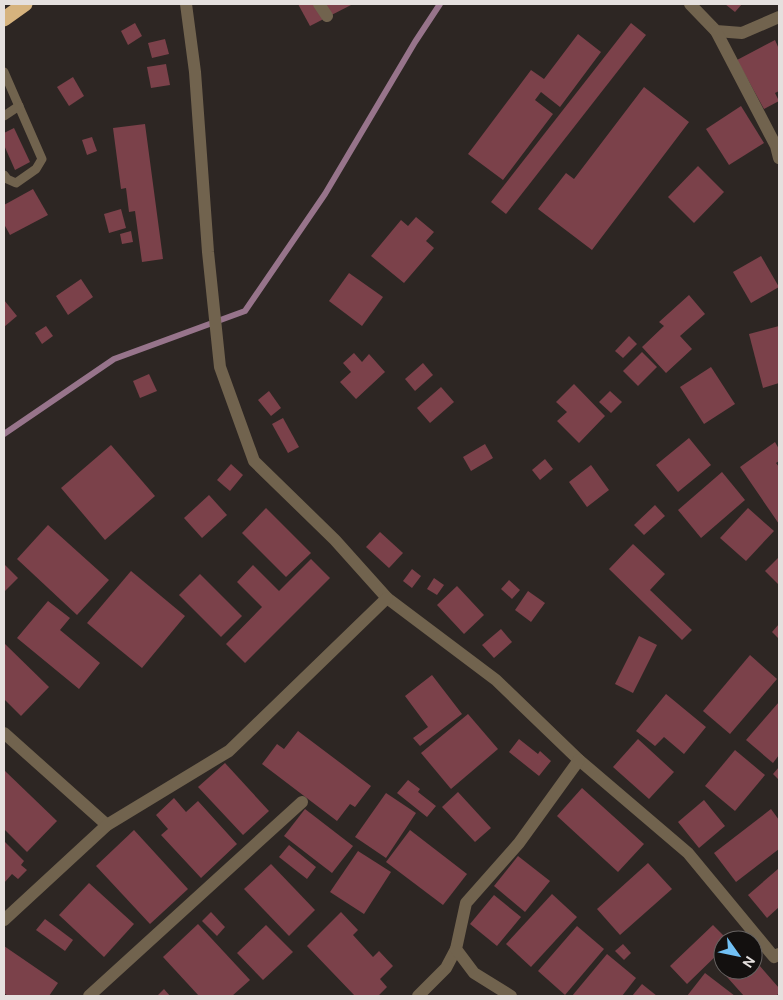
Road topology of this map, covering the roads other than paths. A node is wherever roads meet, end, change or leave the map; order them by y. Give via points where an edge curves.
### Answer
1 (25, 4) edge
2 (186, 4) edge
3 (319, 4) edge
4 (690, 4) edge
5 (327, 16) dead end
6 (779, 17) edge
7 (4, 18) edge
8 (716, 31) junction
9 (4, 72) edge
10 (18, 106) junction
11 (4, 116) edge
12 (779, 158) edge
13 (4, 175) edge
14 (387, 598) junction
15 (6, 739) edge
16 (579, 760) junction
17 (302, 802) dead end
18 (107, 825) junction
19 (4, 920) edge
20 (456, 949) junction
21 (779, 954) edge
22 (89, 996) edge
23 (418, 996) edge
24 (511, 996) edge

1 - 7 highway
2 - 14 street via 195,72 220,367 254,461 335,540
3 - 5 street
4 - 8 street
6 - 8 street via 742,33
8 - 12 street via 776,146
9 - 10 lane
10 - 11 lane
10 - 13 lane via 42,159 36,169 16,183
14 - 16 street via 496,680
14 - 18 street via 229,751
15 - 18 street
16 - 20 street via 519,843 466,903
16 - 21 street via 688,852 774,957
17 - 22 street
18 - 19 street
20 - 23 street via 446,968
20 - 24 street via 474,973

